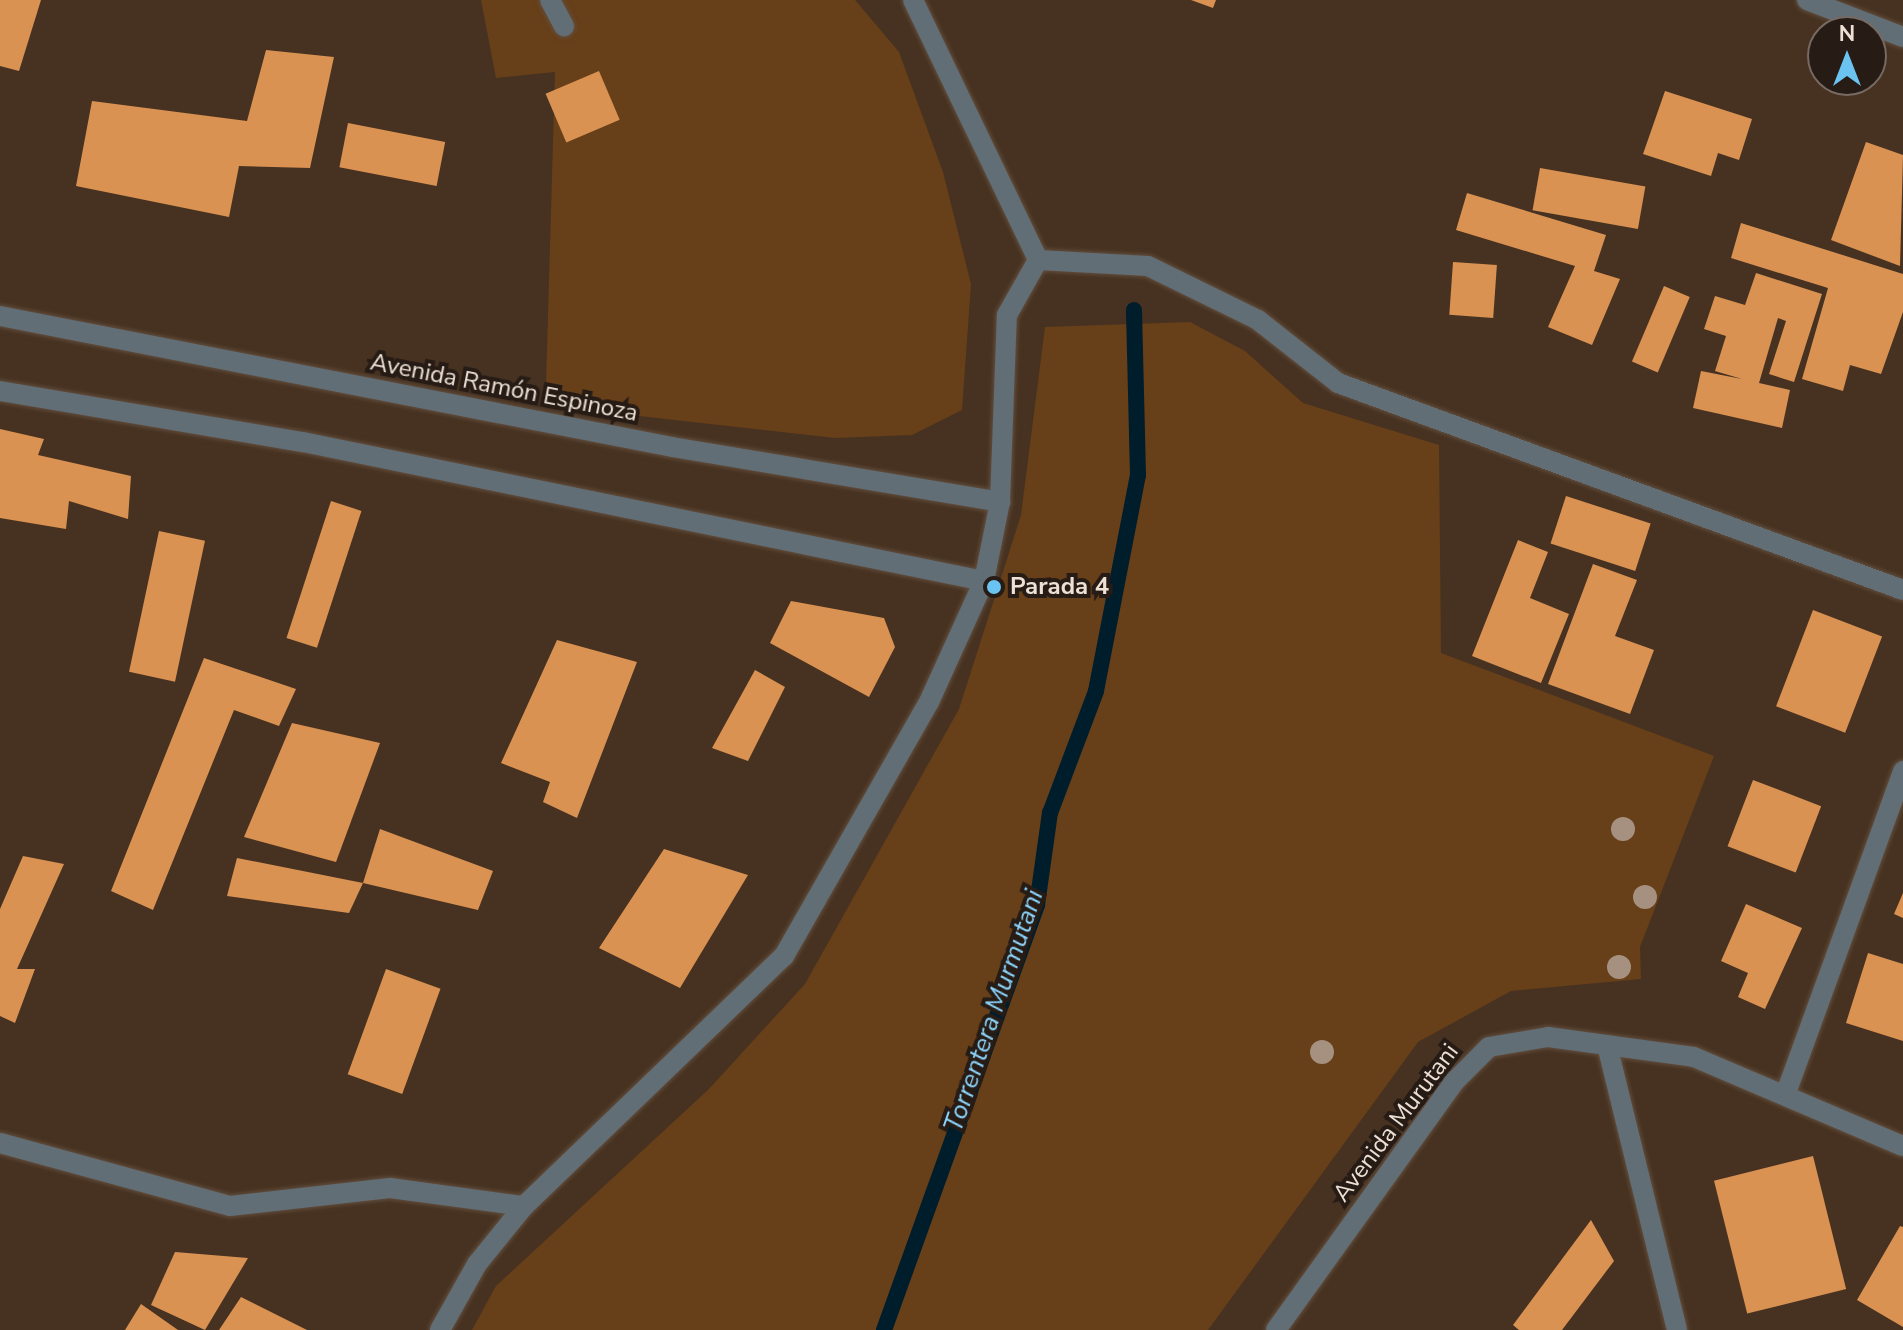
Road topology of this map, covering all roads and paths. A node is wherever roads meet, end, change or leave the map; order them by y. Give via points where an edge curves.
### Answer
1 (550, 0) edge
2 (913, 0) edge
3 (1807, 0) edge
4 (564, 26) dead end
5 (1903, 37) edge
6 (1038, 260) junction
7 (0, 316) edge
8 (0, 391) edge
9 (1000, 502) junction
10 (984, 581) junction
11 (1903, 590) edge
12 (1903, 771) edge
13 (1607, 1045) junction
14 (1786, 1093) junction
15 (0, 1143) edge
16 (1903, 1146) edge
17 (524, 1206) junction
18 (440, 1330) edge
19 (1276, 1330) edge
20 (1677, 1330) edge

1 - 4 street
2 - 6 street
3 - 5 street
6 - 9 street via 1007,315
6 - 11 street via 1148,266 1258,320 1338,383
7 - 9 street, Avenida Ramón Espinoza via 672,447
8 - 10 street via 303,442
9 - 10 street
10 - 17 street via 929,702 784,956
12 - 14 street
13 - 14 street, Avenida Murutani via 1694,1057
13 - 19 street, Avenida Murutani via 1548,1037 1489,1047 1454,1082
13 - 20 street
14 - 16 street, Avenida Murutani
15 - 17 street via 230,1206 390,1188
17 - 18 street via 477,1264

